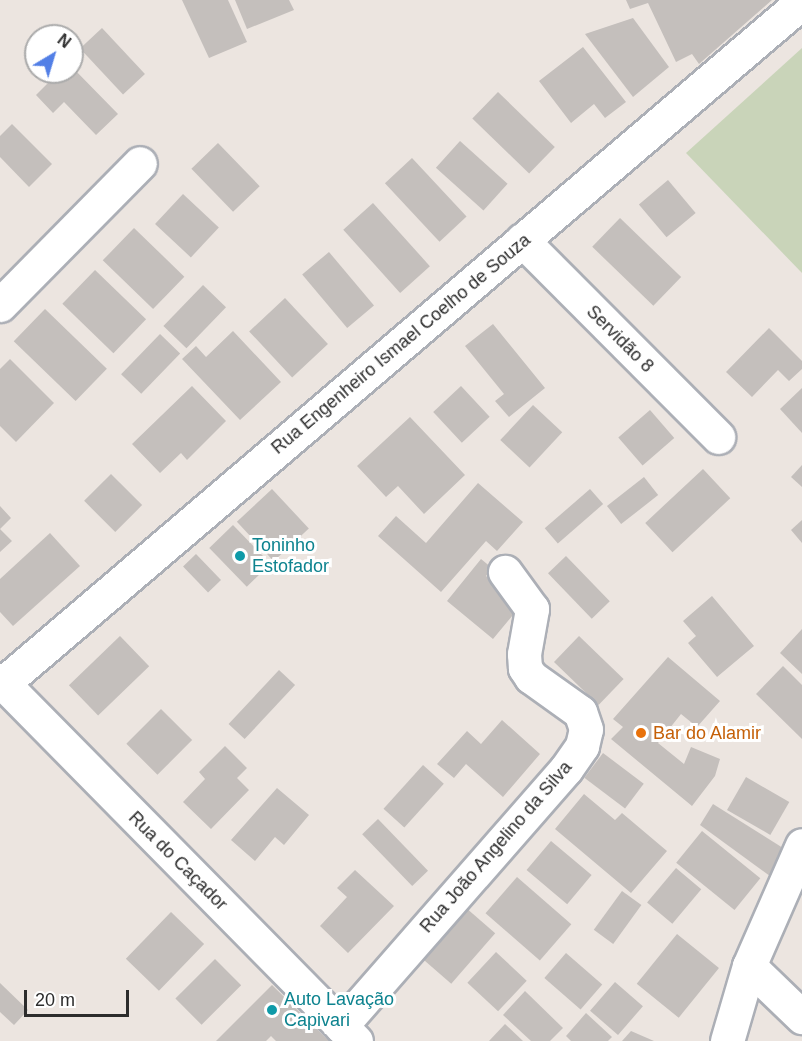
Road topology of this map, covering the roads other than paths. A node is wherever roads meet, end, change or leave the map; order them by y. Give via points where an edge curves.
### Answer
1 (802, 2) edge
2 (140, 162) dead end
3 (522, 240) junction
4 (0, 305) edge
5 (718, 437) dead end
6 (505, 572) dead end
7 (1, 683) edge
8 (802, 845) edge
9 (749, 966) junction
10 (802, 1017) edge
11 (348, 1034) edge
12 (727, 1041) edge

1 - 3 street, Rua Engenheiro Ismael Coelho de Souza
2 - 4 street
3 - 5 street, Servidão 8
3 - 7 street, Rua Engenheiro Ismael Coelho de Souza
6 - 11 street, Rua João Angelino da Silva via 532,609 525,668 531,677 580,712 586,729 582,746
7 - 11 street, Rua do Caçador
8 - 9 street
9 - 10 street
9 - 12 street

